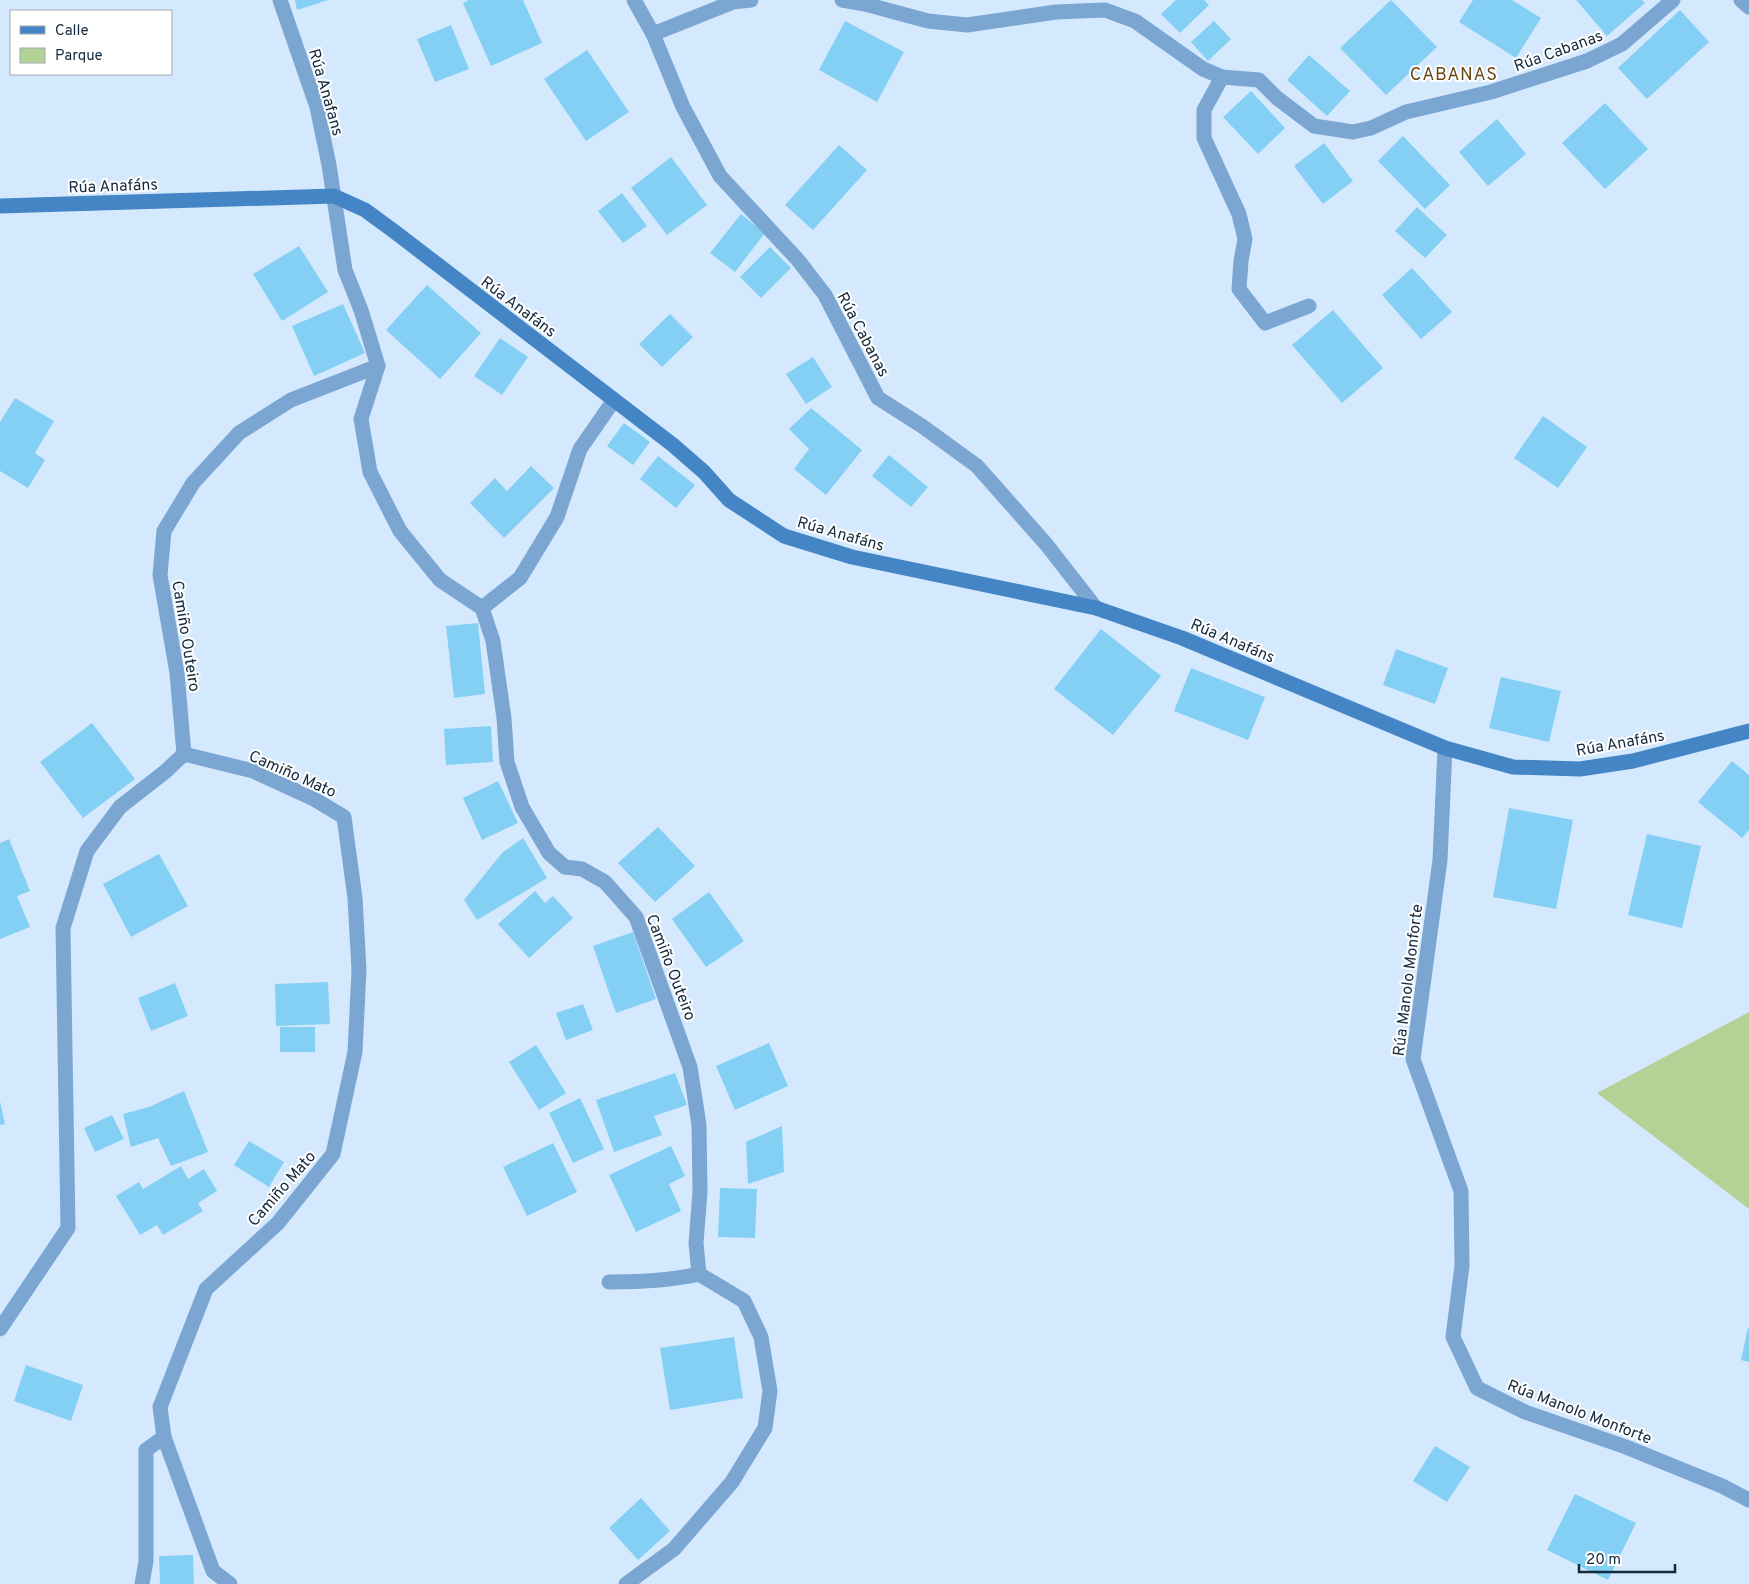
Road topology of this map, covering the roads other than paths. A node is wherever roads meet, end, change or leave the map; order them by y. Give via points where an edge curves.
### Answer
1 (280, 0) edge
2 (634, 0) edge
3 (751, 0) edge
4 (842, 0) edge
5 (1674, 0) edge
6 (1741, 0) edge
7 (1749, 7) edge
8 (653, 34) junction
9 (1222, 77) junction
10 (334, 196) junction
11 (0, 206) edge
12 (1309, 306) dead end
13 (378, 366) junction
14 (614, 400) junction
15 (482, 608) junction
16 (1096, 608) junction
17 (1749, 731) edge
18 (1446, 748) junction
19 (184, 754) junction
20 (699, 1274) junction
21 (608, 1282) dead end
22 (0, 1329) edge
23 (164, 1437) junction
24 (1749, 1500) edge
25 (142, 1584) edge
26 (230, 1584) edge
27 (626, 1584) edge

1 - 10 street, Rúa Anafans via 317,107
2 - 8 street, Rúa Cabanas
3 - 8 street via 732,2
4 - 9 street, Rúa Cabanas via 928,22 967,25 1056,12 1105,10 1135,22 1202,68
5 - 9 street, Rúa Cabanas via 1622,44 1587,60 1491,92 1406,112 1371,128 1353,132 1314,126 1259,80
6 - 7 street
8 - 16 street, Rúa Cabanas via 683,106 720,176 798,260 825,295 878,398 977,466 1046,544
9 - 12 street via 1204,110 1204,138 1239,214 1245,239 1239,289 1265,323
10 - 11 street, Rúa Anafáns
10 - 13 street via 345,270
10 - 14 street, Rúa Anafáns via 365,210
13 - 15 street via 361,420 370,472 400,531 428,566 440,580
13 - 19 street, Camiño Outeiro via 291,400 239,433 193,483 164,531 160,575 176,673
14 - 15 street via 580,449 557,517 520,578
14 - 16 street, Rúa Anafáns via 673,445 729,500 784,536 852,557
15 - 20 street, Camiño Outeiro via 493,641 507,762 522,807 550,853 564,867 582,869 605,882 636,917 690,1067 699,1125 700,1192 696,1243
16 - 18 street, Rúa Anafáns via 1182,638
17 - 18 street, Rúa Anafáns via 1632,761 1580,769 1513,767
18 - 24 street, Rúa Manolo Monforte via 1440,860 1413,1059 1460,1191 1462,1266 1453,1337 1477,1388 1525,1412 1626,1446
19 - 22 street via 120,807 87,851 63,928 68,1228
19 - 23 street, Camiño Mato via 253,771 314,799 344,818 355,898 359,970 355,1052 334,1154 278,1224 206,1289 160,1408
20 - 21 street via 652,1282
20 - 27 street via 744,1301 761,1337 770,1391 766,1428 732,1482 674,1549
23 - 25 street via 146,1450 146,1561
23 - 26 street, Camiño Mato via 213,1571

